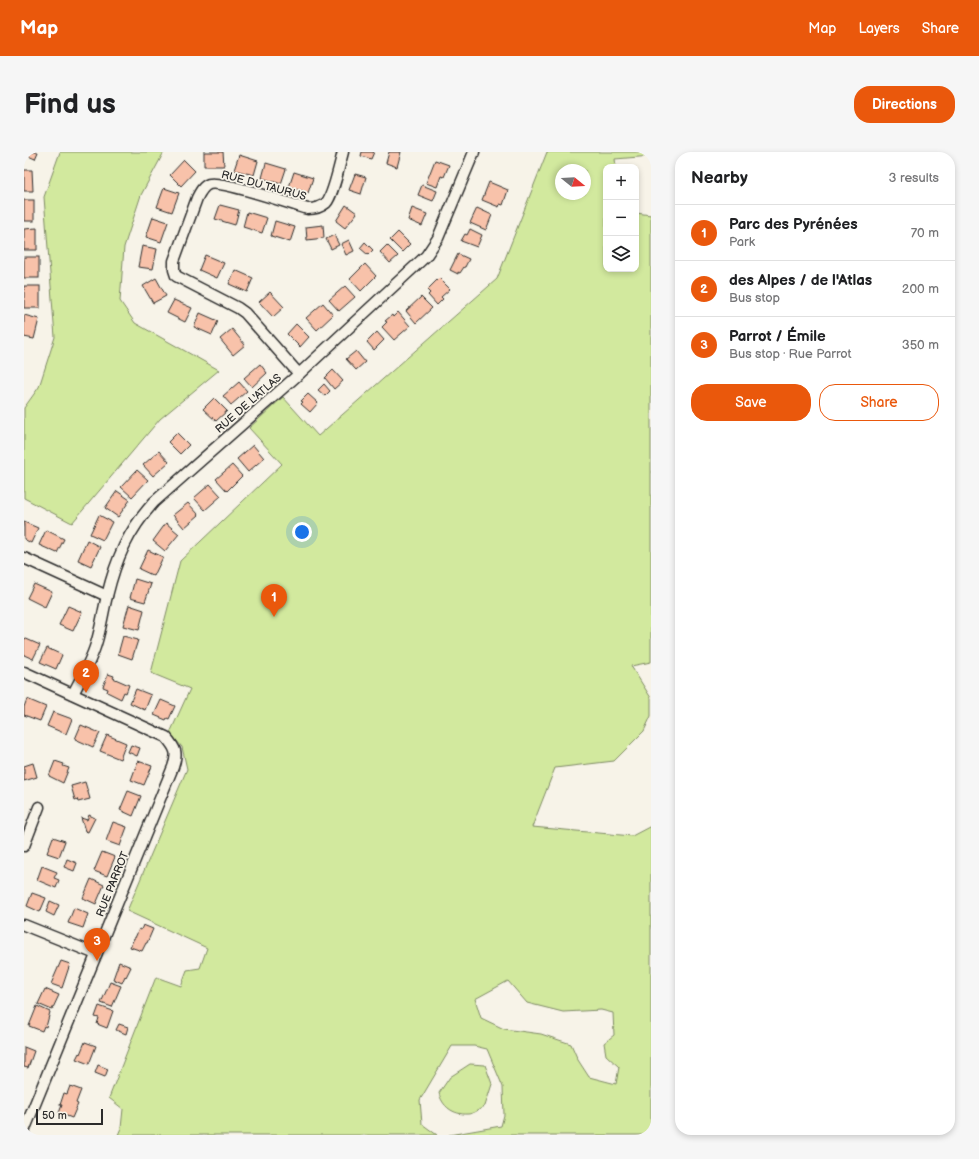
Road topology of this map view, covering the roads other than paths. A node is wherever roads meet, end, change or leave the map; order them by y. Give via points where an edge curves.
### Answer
1 (343, 152) edge
2 (474, 152) edge
3 (299, 374) junction
4 (24, 558) edge
5 (107, 596) junction
6 (24, 672) edge
7 (74, 694) junction
8 (39, 807) dead end
9 (24, 846) edge
10 (24, 924) edge
11 (96, 954) junction
12 (24, 1131) edge

1 - 3 street, RUE DU TAURUS via 329,200 320,208 308,209 226,185 209,184 202,189 174,261 176,276 245,313
2 - 3 street, RUE DE L'ATLAS via 438,238 426,256
3 - 5 street, RUE DE L'ATLAS via 154,502 120,553
4 - 5 street
5 - 7 street, RUE DE L'ATLAS via 97,643
6 - 7 street
7 - 11 street, RUE PARROT via 166,737 173,745 177,756
8 - 9 street
10 - 11 street
11 - 12 street, RUE PARROT

